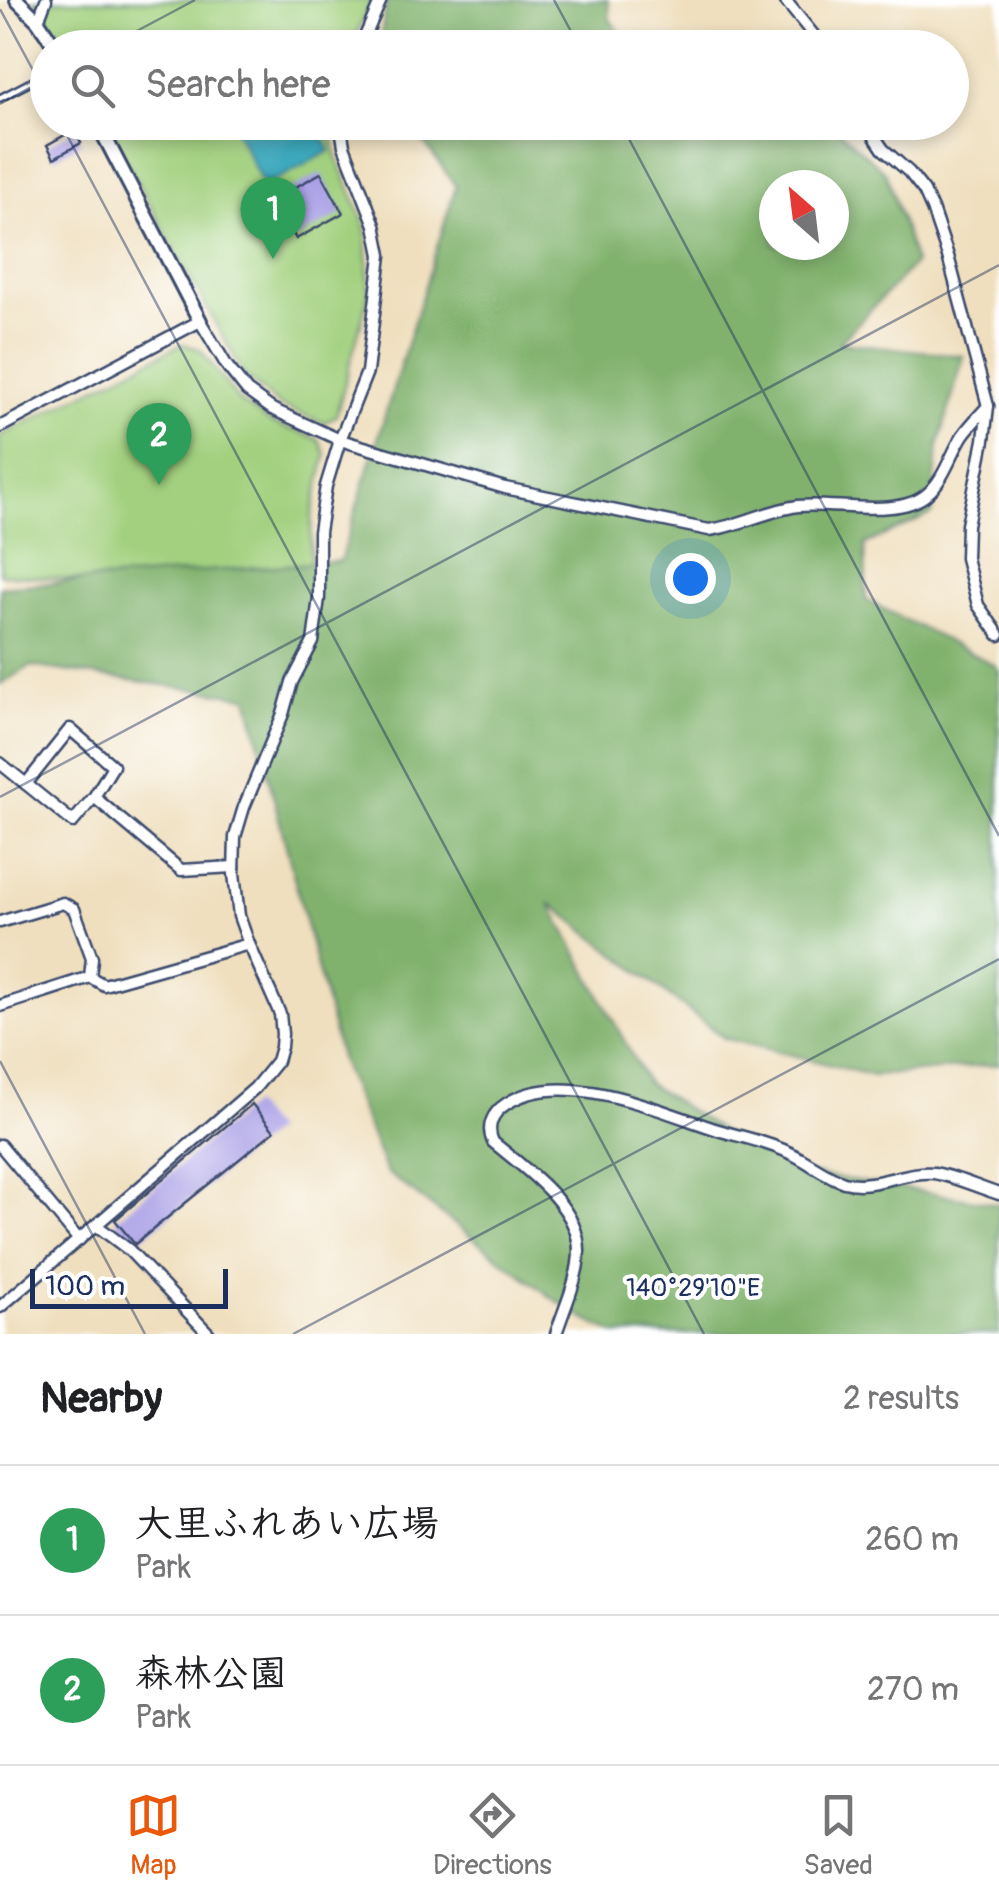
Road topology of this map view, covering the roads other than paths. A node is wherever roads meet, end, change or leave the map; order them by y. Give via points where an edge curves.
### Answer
1 (17, 0) edge
2 (46, 0) edge
3 (382, 0) edge
4 (785, 0) edge
5 (38, 21) junction
6 (44, 30) edge
7 (368, 30) edge
8 (809, 30) edge
9 (30, 82) edge
10 (0, 98) edge
11 (106, 140) edge
12 (343, 140) edge
13 (877, 140) edge
14 (200, 321) junction
15 (988, 406) junction
16 (0, 427) edge
17 (340, 440) junction
18 (999, 635) edge
19 (0, 763) edge
20 (26, 784) junction
21 (94, 797) junction
22 (234, 867) junction
23 (0, 922) edge
24 (248, 944) junction
25 (90, 977) junction
26 (0, 1006) edge
27 (0, 1146) edge
28 (999, 1194) edge
29 (96, 1225) junction
30 (79, 1240) junction
31 (0, 1307) edge
32 (210, 1334) edge
33 (556, 1334) edge

1 - 5 street
2 - 5 street
3 - 7 street
4 - 8 street
5 - 6 street
9 - 10 lane
11 - 14 street
12 - 17 street via 381,255 366,372
13 - 15 street via 924,191 932,210
14 - 16 street
14 - 17 street via 247,390
15 - 17 street via 916,501 900,507 798,506 709,530 505,488
15 - 18 street via 966,558 978,605
17 - 22 street via 319,532 312,642 244,807
19 - 20 street
20 - 21 street via 74,822
20 - 21 street via 70,730 114,766
21 - 22 street via 182,870
22 - 24 street
23 - 25 street via 63,903 74,909 92,958
24 - 25 street via 104,985
24 - 29 street via 280,1014 277,1062
25 - 26 street
27 - 30 street
28 - 33 street via 933,1173 854,1184 788,1151 622,1098 537,1091 504,1104 489,1125 493,1142 541,1181 578,1238 576,1272
29 - 30 street
29 - 32 street
30 - 31 street

